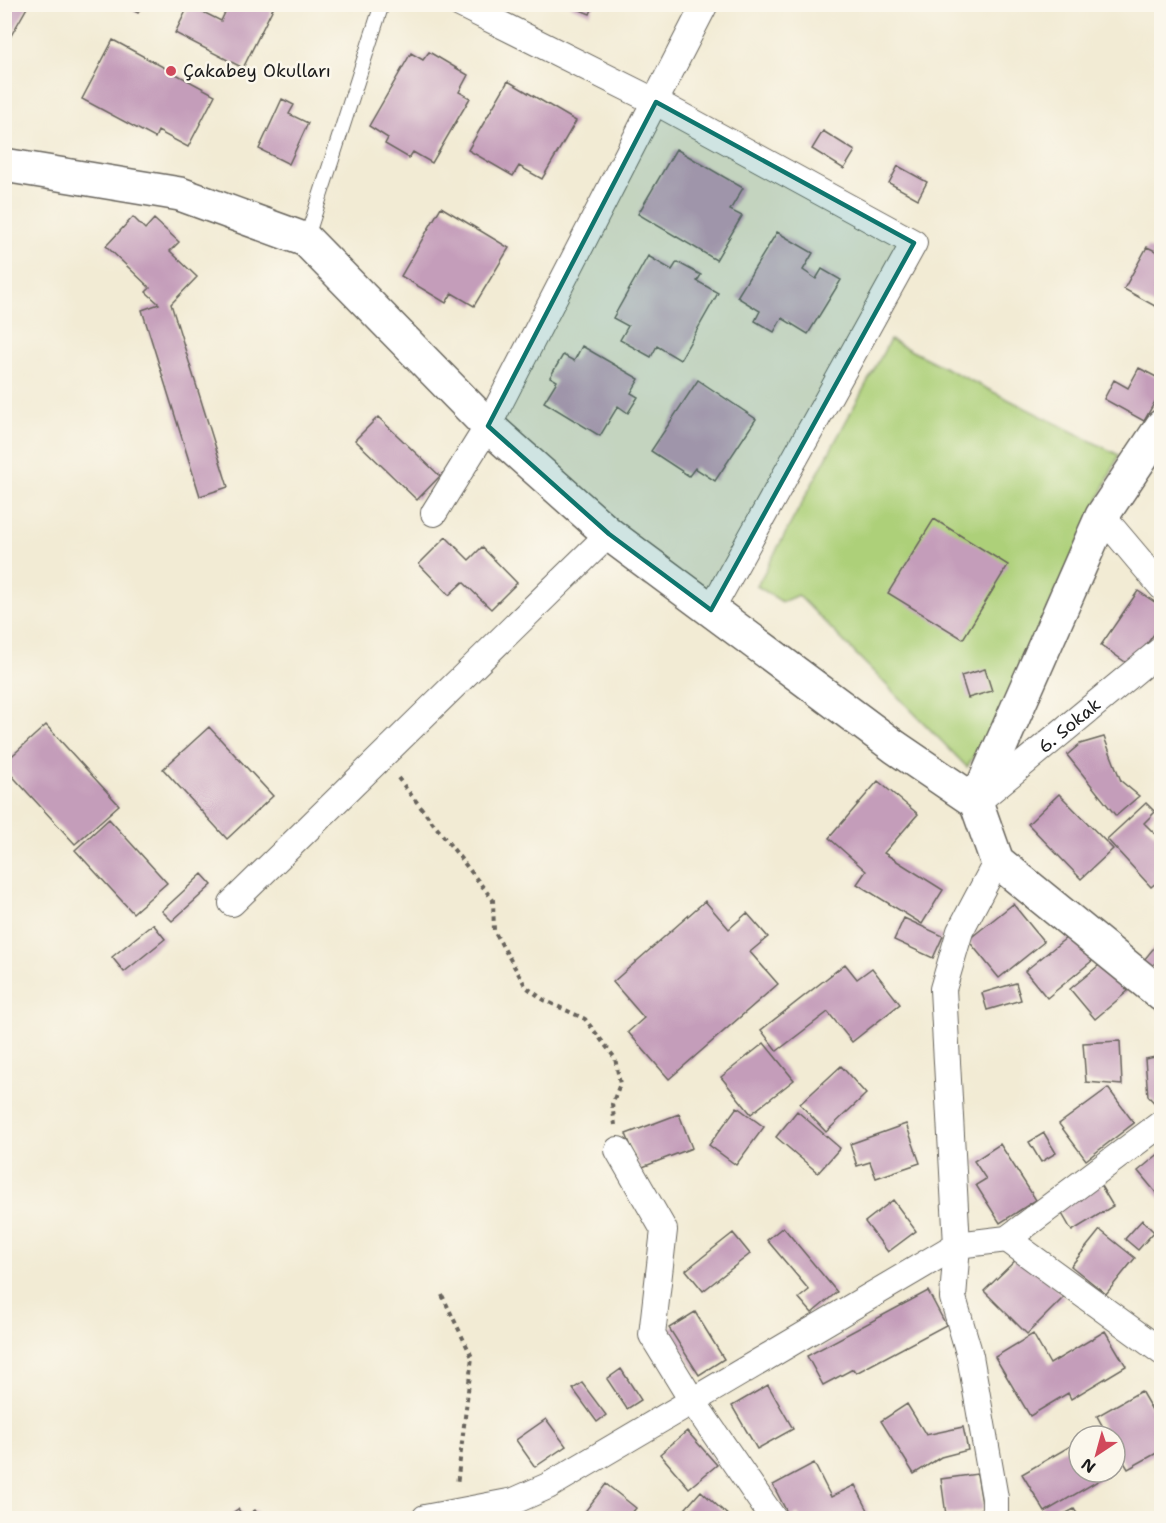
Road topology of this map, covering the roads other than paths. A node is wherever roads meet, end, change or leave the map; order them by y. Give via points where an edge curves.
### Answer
1 (382, 4) edge
2 (460, 4) edge
3 (705, 4) edge
4 (656, 102) junction
5 (4, 165) edge
6 (306, 240) junction
7 (488, 426) junction
8 (1161, 426) edge
9 (434, 513) dead end
10 (1102, 516) junction
11 (609, 534) junction
12 (1161, 587) edge
13 (711, 610) junction
14 (1161, 649) edge
15 (976, 802) junction
16 (997, 861) junction
17 (232, 903) dead end
18 (1161, 995) edge
19 (1161, 1123) edge
20 (618, 1150) road end
21 (1007, 1239) junction
22 (957, 1245) junction
23 (1161, 1352) edge
24 (693, 1402) junction
25 (513, 1510) edge
26 (425, 1518) edge
27 (773, 1518) edge
28 (995, 1518) edge

1 - 6 lane
2 - 4 street
3 - 4 street
4 - 7 street
4 - 13 street via 914,243
5 - 6 street via 180,194
6 - 7 street
7 - 9 street
7 - 11 street
8 - 10 street
10 - 12 street
10 - 15 street
11 - 13 street
11 - 17 street
13 - 15 street
14 - 15 street, 6. Sokak
15 - 16 street
16 - 18 street
16 - 22 street via 960,931 943,989
19 - 21 street
20 - 24 street via 664,1230 652,1335
21 - 22 street
21 - 23 street
22 - 24 street
22 - 28 street via 953,1298 970,1356 995,1498
24 - 25 street
24 - 27 street
25 - 26 street via 454,1512

